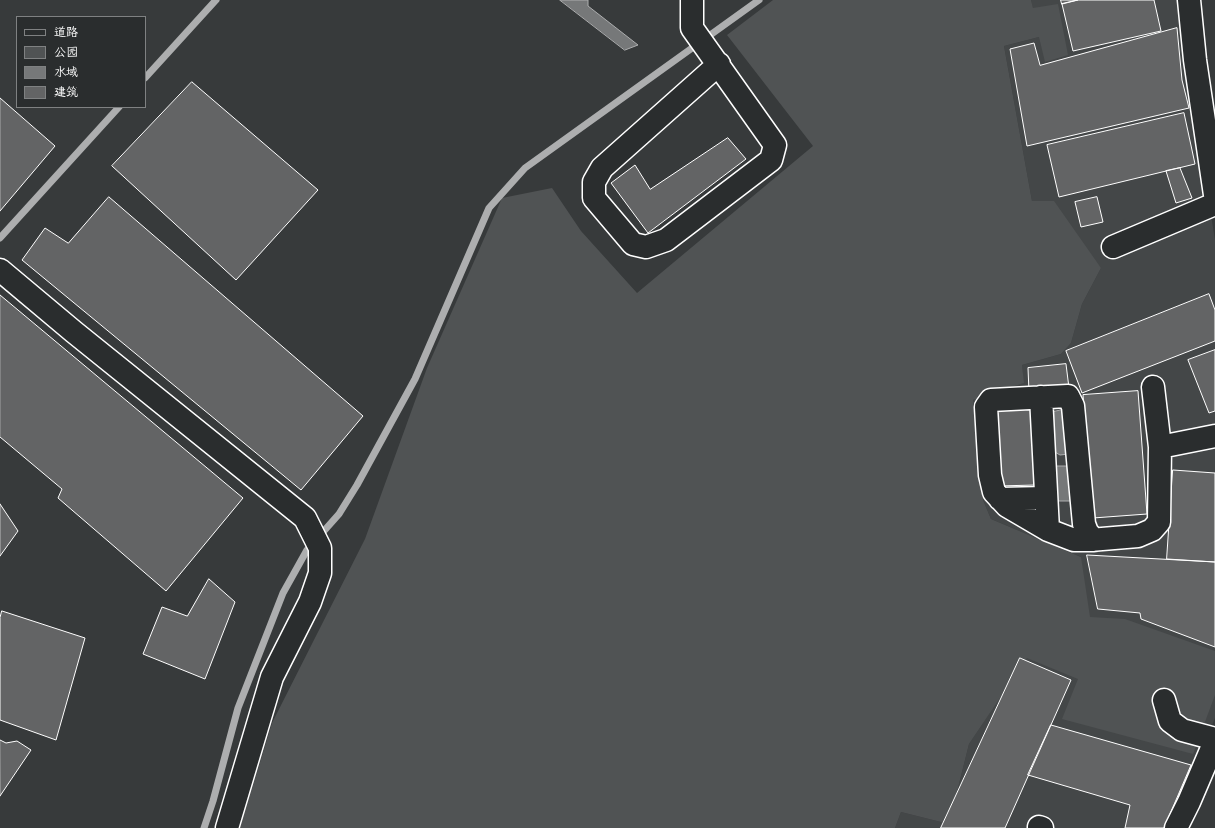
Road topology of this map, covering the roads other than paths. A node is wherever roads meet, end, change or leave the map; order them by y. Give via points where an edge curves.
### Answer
1 (692, 0) edge
2 (1189, 0) edge
3 (718, 64) junction
4 (1215, 195) edge
5 (1215, 204) edge
6 (1113, 247) dead end
7 (0, 270) edge
8 (1153, 387) dead end
9 (1040, 397) junction
10 (1215, 436) edge
11 (1160, 447) junction
12 (1046, 498) junction
13 (1000, 499) junction
14 (1048, 530) junction
15 (1094, 540) junction
16 (1164, 700) dead end
17 (1215, 740) edge
18 (227, 828) edge
19 (1176, 828) edge

1 - 3 street via 692,28
2 - 4 street via 1194,60
3 - 3 street via 602,168 594,182 594,198 633,244 646,247 666,240 771,160 775,145
5 - 6 street
7 - 18 street via 305,518 320,548 320,573 310,602 272,677
8 - 11 street
9 - 12 street
9 - 13 street via 991,400 986,407 990,475 994,492
9 - 15 street via 1068,396 1073,406 1084,524
10 - 11 street
11 - 15 street via 1159,522 1152,530 1138,536
12 - 13 street
12 - 14 street
13 - 14 street via 1007,506
14 - 15 street via 1074,540
16 - 17 street via 1170,721 1182,730
17 - 19 street

